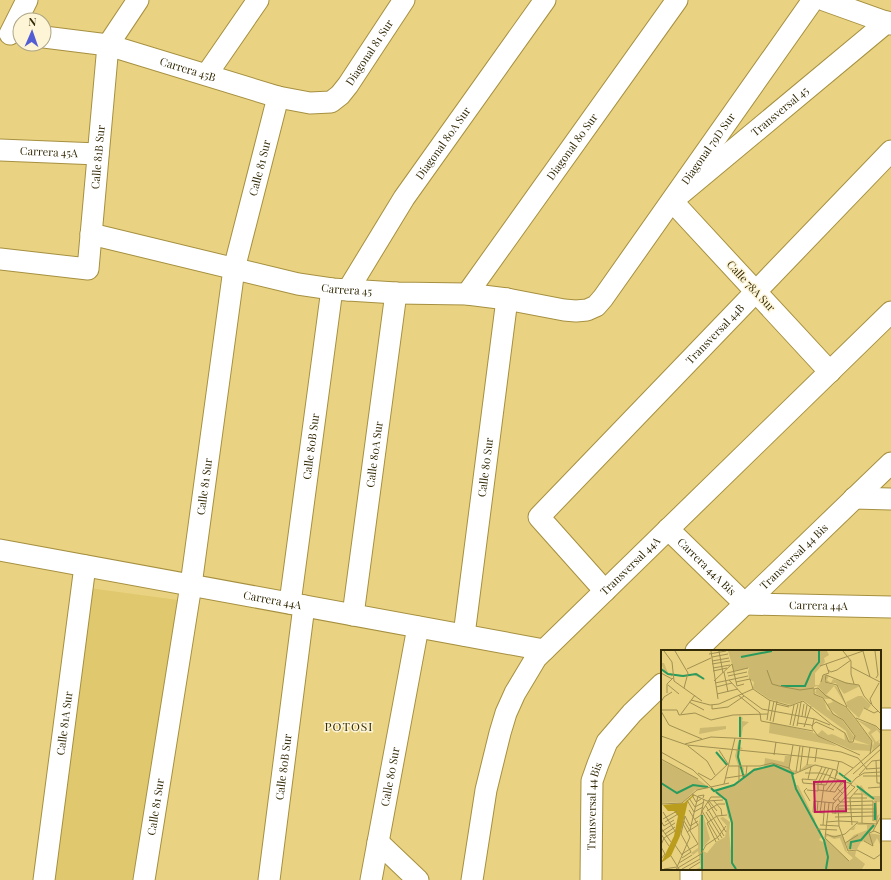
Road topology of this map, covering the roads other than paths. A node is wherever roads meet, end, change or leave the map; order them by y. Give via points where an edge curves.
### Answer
1 (27, 0) edge
2 (138, 0) edge
3 (258, 0) edge
4 (404, 0) edge
5 (545, 0) edge
6 (677, 0) edge
7 (813, 0) edge
8 (824, 0) edge
9 (889, 23) edge
10 (10, 34) edge
11 (52, 37) edge
12 (108, 45) junction
13 (207, 74) junction
14 (278, 97) junction
15 (331, 102) joint
16 (0, 150) edge
17 (891, 151) edge
18 (98, 154) junction
19 (672, 201) junction
20 (91, 234) junction
21 (0, 259) edge
22 (234, 270) junction
23 (340, 289) junction
24 (756, 292) junction
25 (396, 293) junction
26 (467, 294) junction
27 (603, 298) joint
28 (507, 299) junction
29 (891, 312) edge
30 (830, 372) junction
31 (891, 463) edge
32 (854, 498) junction
33 (891, 499) edge
34 (668, 529) junction
35 (0, 550) edge
36 (85, 566) junction
37 (191, 585) junction
38 (605, 591) junction
39 (745, 604) junction
40 (297, 605) junction
41 (891, 607) edge
42 (353, 615) junction
43 (418, 627) junction
44 (464, 635) junction
45 (544, 650) junction
46 (697, 650) edge
47 (661, 685) edge
48 (378, 842) junction
49 (691, 870) edge
50 (44, 880) edge
51 (144, 880) edge
52 (269, 880) edge
53 (371, 880) edge
54 (418, 880) edge
55 (472, 880) edge
56 (591, 880) edge
57 (692, 880) edge

1 - 10 street
2 - 12 street
3 - 13 street
4 - 15 street, Diagonal 81 Sur via 348,86
5 - 23 street, Diagonal 80A Sur
6 - 26 street, Diagonal 80 Sur
7 - 19 street, Diagonal 79D Sur
8 - 9 street
9 - 19 street, Transversal 45
11 - 12 street, Carrera 45B
12 - 13 street, Carrera 45B
12 - 18 street, Calle 81B Sur
13 - 14 street, Carrera 45B
14 - 15 street, Carrera 45B via 310,103
14 - 22 street, Calle 81 Sur
16 - 18 street, Carrera 45A
17 - 24 street, Transversal 44B
18 - 20 street, Calle 81B Sur
19 - 24 street, Calle 78A Sur
19 - 27 street, Diagonal 79D Sur
20 - 21 street, Calle 81B Sur via 88,269
20 - 22 street, Carrera 45
22 - 23 street, Carrera 45 via 298,284
22 - 37 street, Calle 81 Sur
23 - 25 street, Carrera 45
23 - 40 street, Calle 80B Sur
24 - 30 street, Calle 78A Sur
24 - 38 street, Transversal 44B via 539,517
25 - 26 street, Carrera 45
25 - 42 street, Calle 80A Sur
26 - 28 street, Carrera 45
27 - 28 street, Carrera 45 via 596,306 576,311
28 - 44 street, Calle 80 Sur
29 - 30 street, Transversal 44A
30 - 34 street, Transversal 44A
31 - 32 street, Transversal 44 Bis
32 - 33 street
32 - 39 street, Transversal 44 Bis
34 - 38 street, Transversal 44A
34 - 39 street, Carrera 44A Bis
35 - 36 street, Carrera 44A
36 - 37 street, Carrera 44A
36 - 50 street, Calle 81A Sur
37 - 40 street, Carrera 44A
37 - 51 street, Calle 81 Sur
38 - 45 street, Transversal 44A
39 - 41 street, Carrera 44A
39 - 46 street, Transversal 44 Bis
40 - 42 street, Carrera 44A
40 - 52 street, Calle 80B Sur
42 - 43 street, Carrera 44A
43 - 44 street, Carrera 44A
43 - 48 street, Calle 80 Sur
44 - 45 street, Carrera 44A
45 - 55 street, Transversal 44A via 526,672 506,714 486,790
47 - 56 street, Transversal 44 Bis via 607,742 598,764 592,781
48 - 53 street, Calle 80 Sur
48 - 54 street
49 - 57 street

